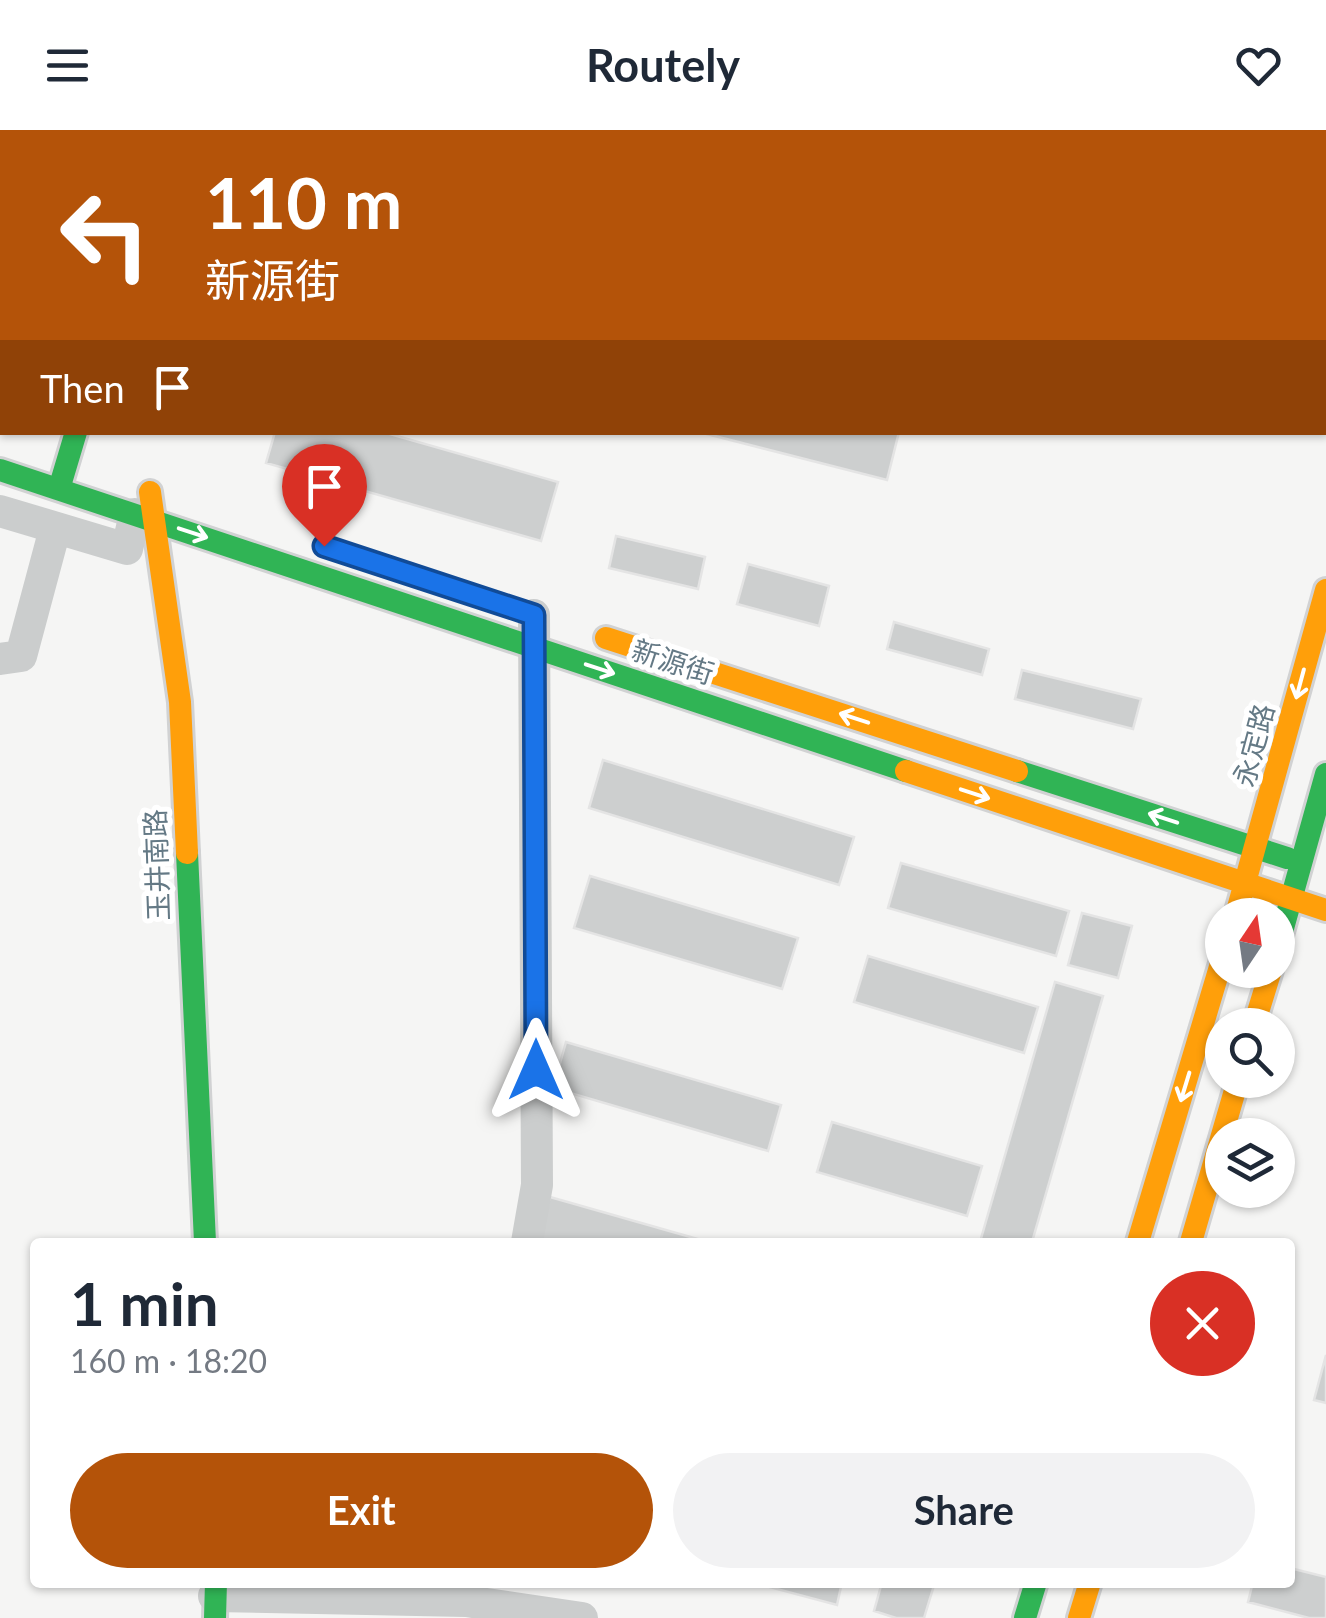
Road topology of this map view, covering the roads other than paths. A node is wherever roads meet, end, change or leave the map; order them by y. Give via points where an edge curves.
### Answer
1 (75, 435) edge
2 (0, 470) edge
3 (59, 489) junction
4 (148, 499) junction
5 (0, 512) edge
6 (55, 530) junction
7 (1326, 590) edge
8 (535, 623) junction
9 (590, 633) dead end
10 (0, 659) edge
11 (1326, 774) edge
12 (1256, 848) junction
13 (1302, 862) junction
14 (1326, 870) edge
15 (1245, 884) junction
16 (1241, 898) edge
17 (1288, 898) edge
18 (1291, 898) edge
19 (1295, 900) edge
20 (1326, 910) edge
21 (1214, 988) edge
22 (1233, 1098) edge
23 (205, 1238) edge
24 (528, 1238) edge
25 (1139, 1238) edge
26 (1192, 1238) edge
27 (1034, 1588) edge
28 (1088, 1588) edge
29 (467, 1592) edge
30 (215, 1598) edge
31 (582, 1618) edge
32 (1025, 1618) edge
33 (1079, 1618) edge

1 - 3 main road
2 - 3 main road, 新源街
3 - 4 main road, 新源街
4 - 6 street via 128,549
4 -> 8 main road, 新源街
4 - 23 main road, 玉井南路 via 180,702
5 - 6 street
6 - 10 street via 21,656
7 -> 12 main road, 永定路
8 -> 15 main road, 新源街
8 - 24 street via 537,1185
12 -> 9 main road, 新源街
11 - 13 main road
12 - 13 main road, 新源街
12 - 15 main road, 永定路
13 - 14 main road, 新源街
13 - 18 main road
15 - 16 main road, 永定路
15 - 17 main road, 新源街
19 - 20 main road, 新源街
21 -> 25 main road
22 - 26 main road
27 - 32 main road
28 - 33 main road
29 - 30 street
29 - 31 street

